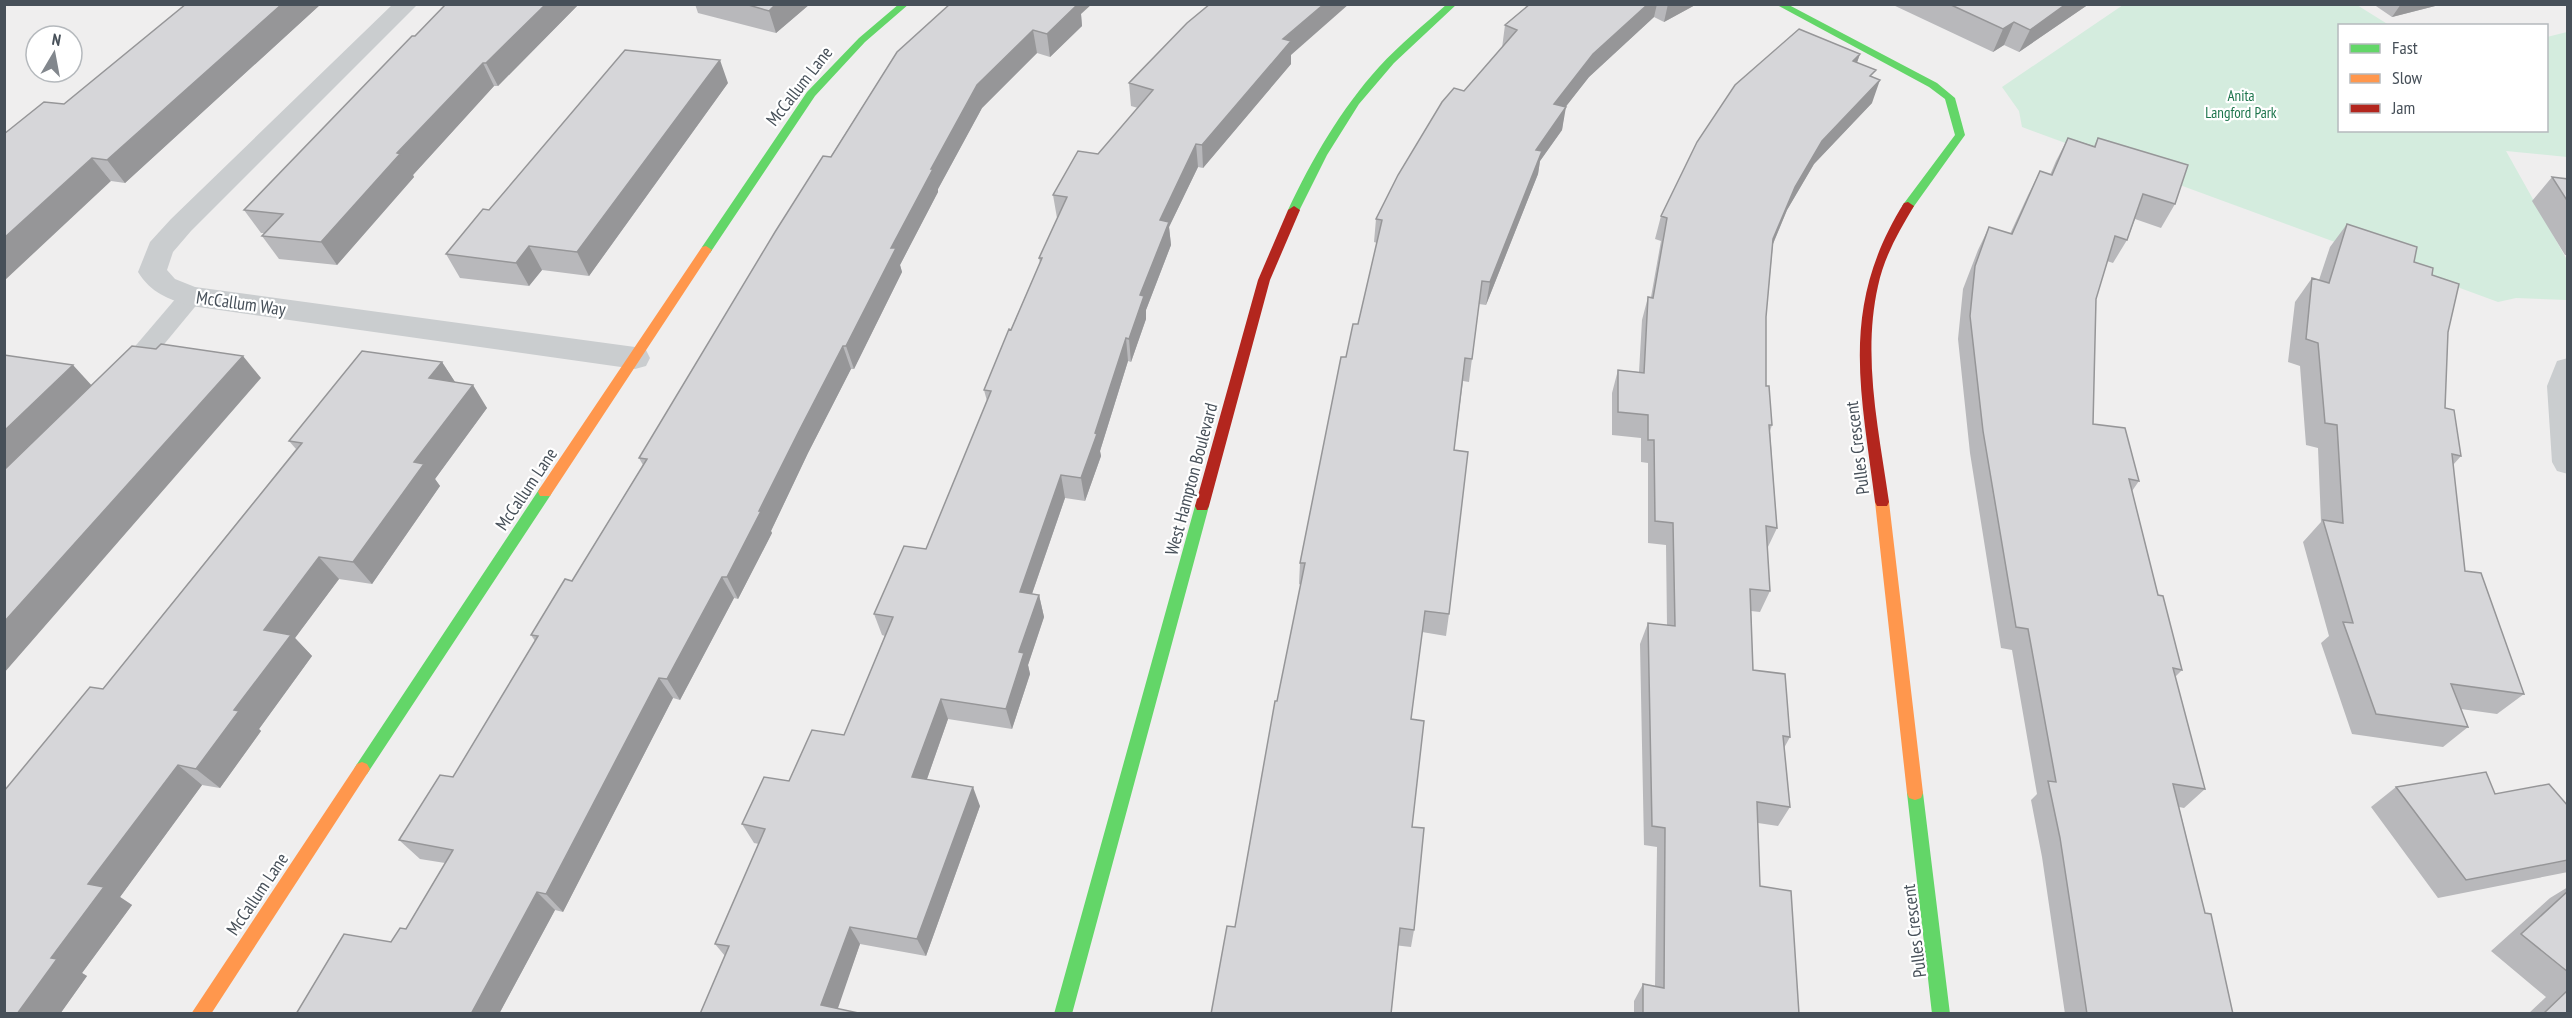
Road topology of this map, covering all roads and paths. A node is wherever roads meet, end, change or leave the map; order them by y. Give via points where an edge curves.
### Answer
1 (407, 4) edge
2 (905, 4) edge
3 (1452, 4) edge
4 (1779, 4) edge
5 (191, 296) junction
6 (635, 358) junction
7 (2568, 369) edge
8 (108, 392) edge
9 (2568, 462) edge
10 (200, 1014) edge
11 (1063, 1014) edge
12 (1941, 1014) edge

1 - 5 street, McCallum Way via 160,249 152,272 165,286
2 - 6 street, McCallum Lane via 854,46 799,109
3 - 11 street, West Hampton Boulevard via 1373,79 1342,122 1310,175 1264,280
4 - 12 street, Pulles Crescent via 1933,85 1950,98 1960,135 1916,191 1894,228 1872,288 1867,348
5 - 6 street, McCallum Way
5 - 8 lane
6 - 10 street, McCallum Lane
7 - 9 street via 2562,386

